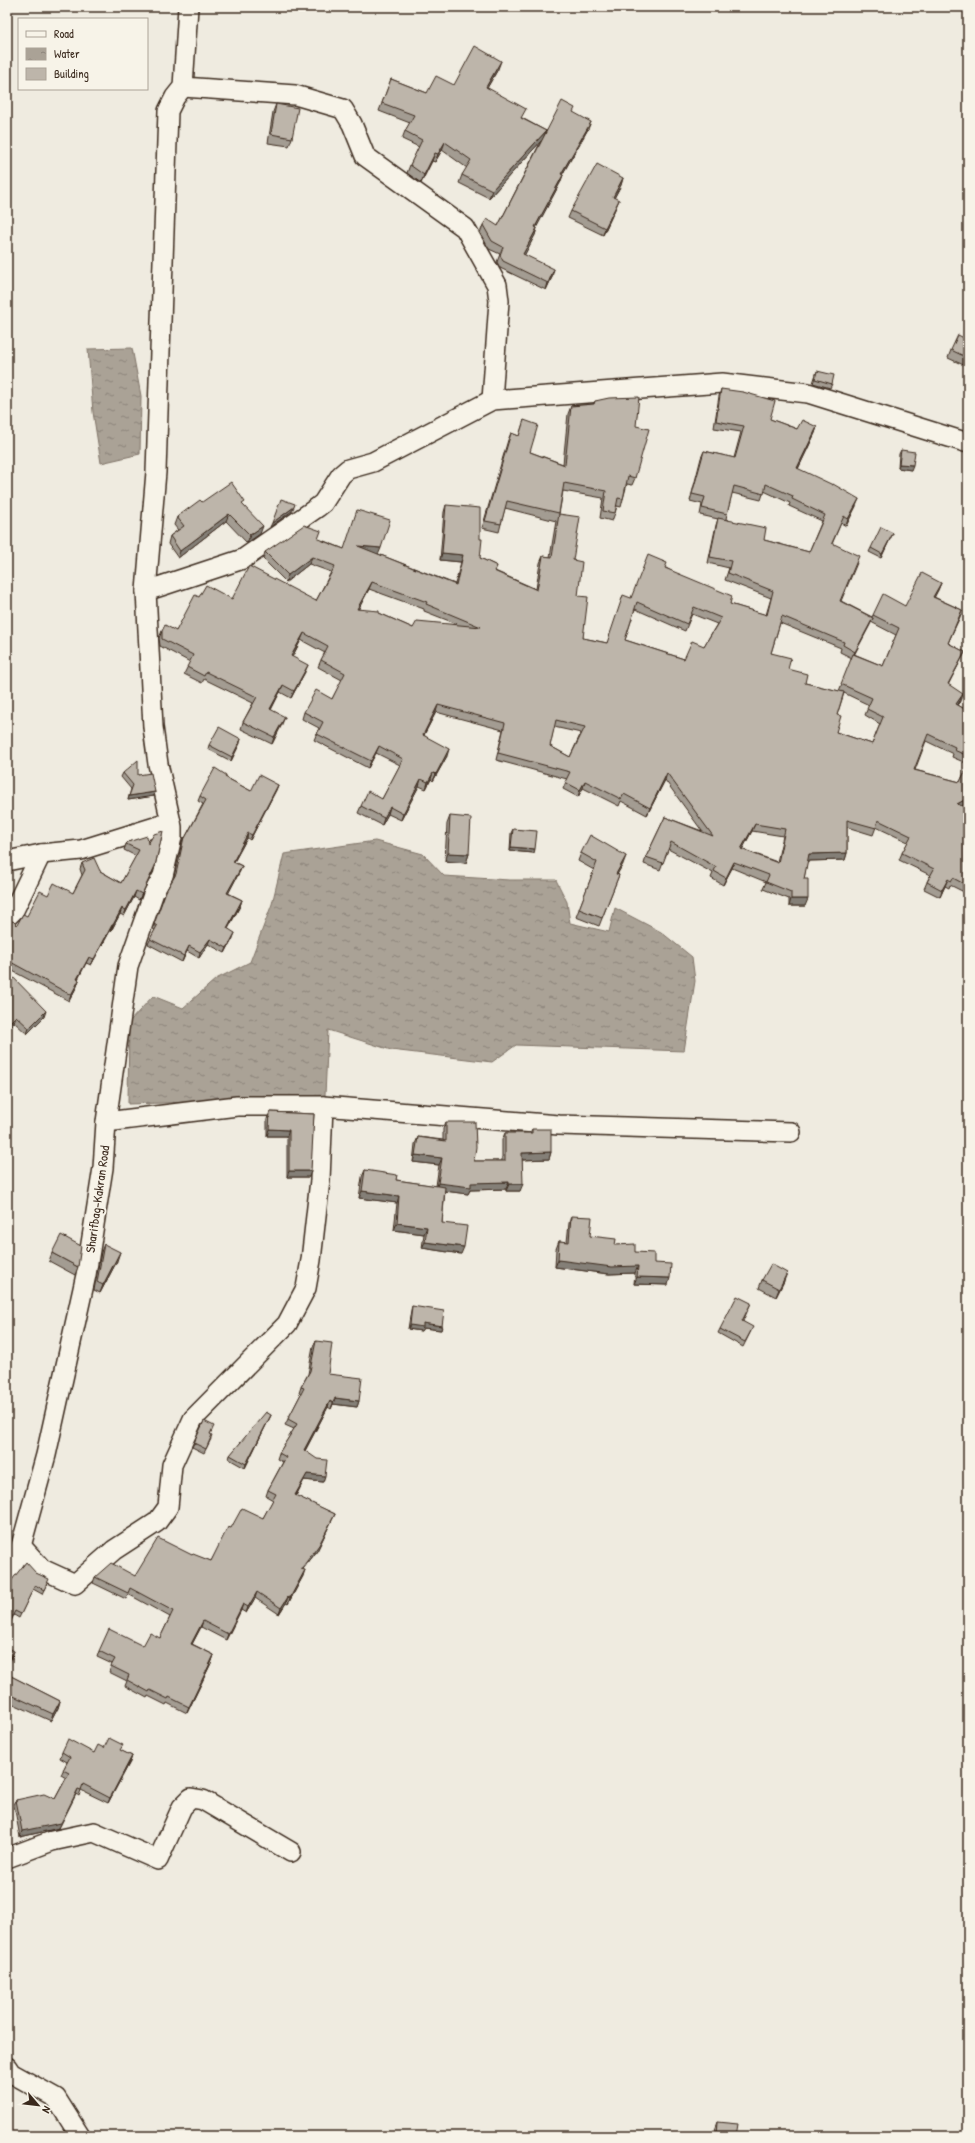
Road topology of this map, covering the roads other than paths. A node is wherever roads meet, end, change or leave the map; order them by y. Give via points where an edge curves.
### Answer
1 (188, 7) edge
2 (183, 87) junction
3 (492, 400) junction
4 (968, 443) edge
5 (146, 591) junction
6 (171, 822) junction
7 (41, 854) junction
8 (7, 861) edge
9 (7, 917) edge
10 (323, 1106) junction
11 (106, 1122) junction
12 (791, 1132) dead end
13 (21, 1546) junction
14 (7, 1573) edge
15 (291, 1852) dead end
16 (7, 1858) edge
17 (7, 2067) edge
18 (80, 2136) edge

1 - 2 street
2 - 3 street via 295,95 342,110 352,124 365,156 465,228 497,285 499,301
2 - 5 street, Sharifbag-Kakran Road via 168,111 156,472
3 - 4 street via 722,383 808,393
3 - 5 street via 373,462 348,469 341,475 323,503 243,560
5 - 6 street, Sharifbag-Kakran Road via 153,727
6 - 7 street via 81,850
6 - 11 street, Sharifbag-Kakran Road via 172,837 163,876 154,892 128,966
7 - 8 street
7 - 9 street via 14,910
10 - 11 street via 237,1106
10 - 12 street via 559,1126
10 - 13 street via 320,1180 306,1288 287,1324 192,1420 172,1465 168,1507 157,1522 114,1550 76,1584 42,1569
11 - 13 street, Sharifbag-Kakran Road via 103,1168 86,1275 46,1455
13 - 14 street, Sharifbag-Kakran Road
15 - 16 street via 203,1800 191,1798 182,1807 158,1860 94,1832 52,1841
17 - 18 street via 11,2073 56,2098

